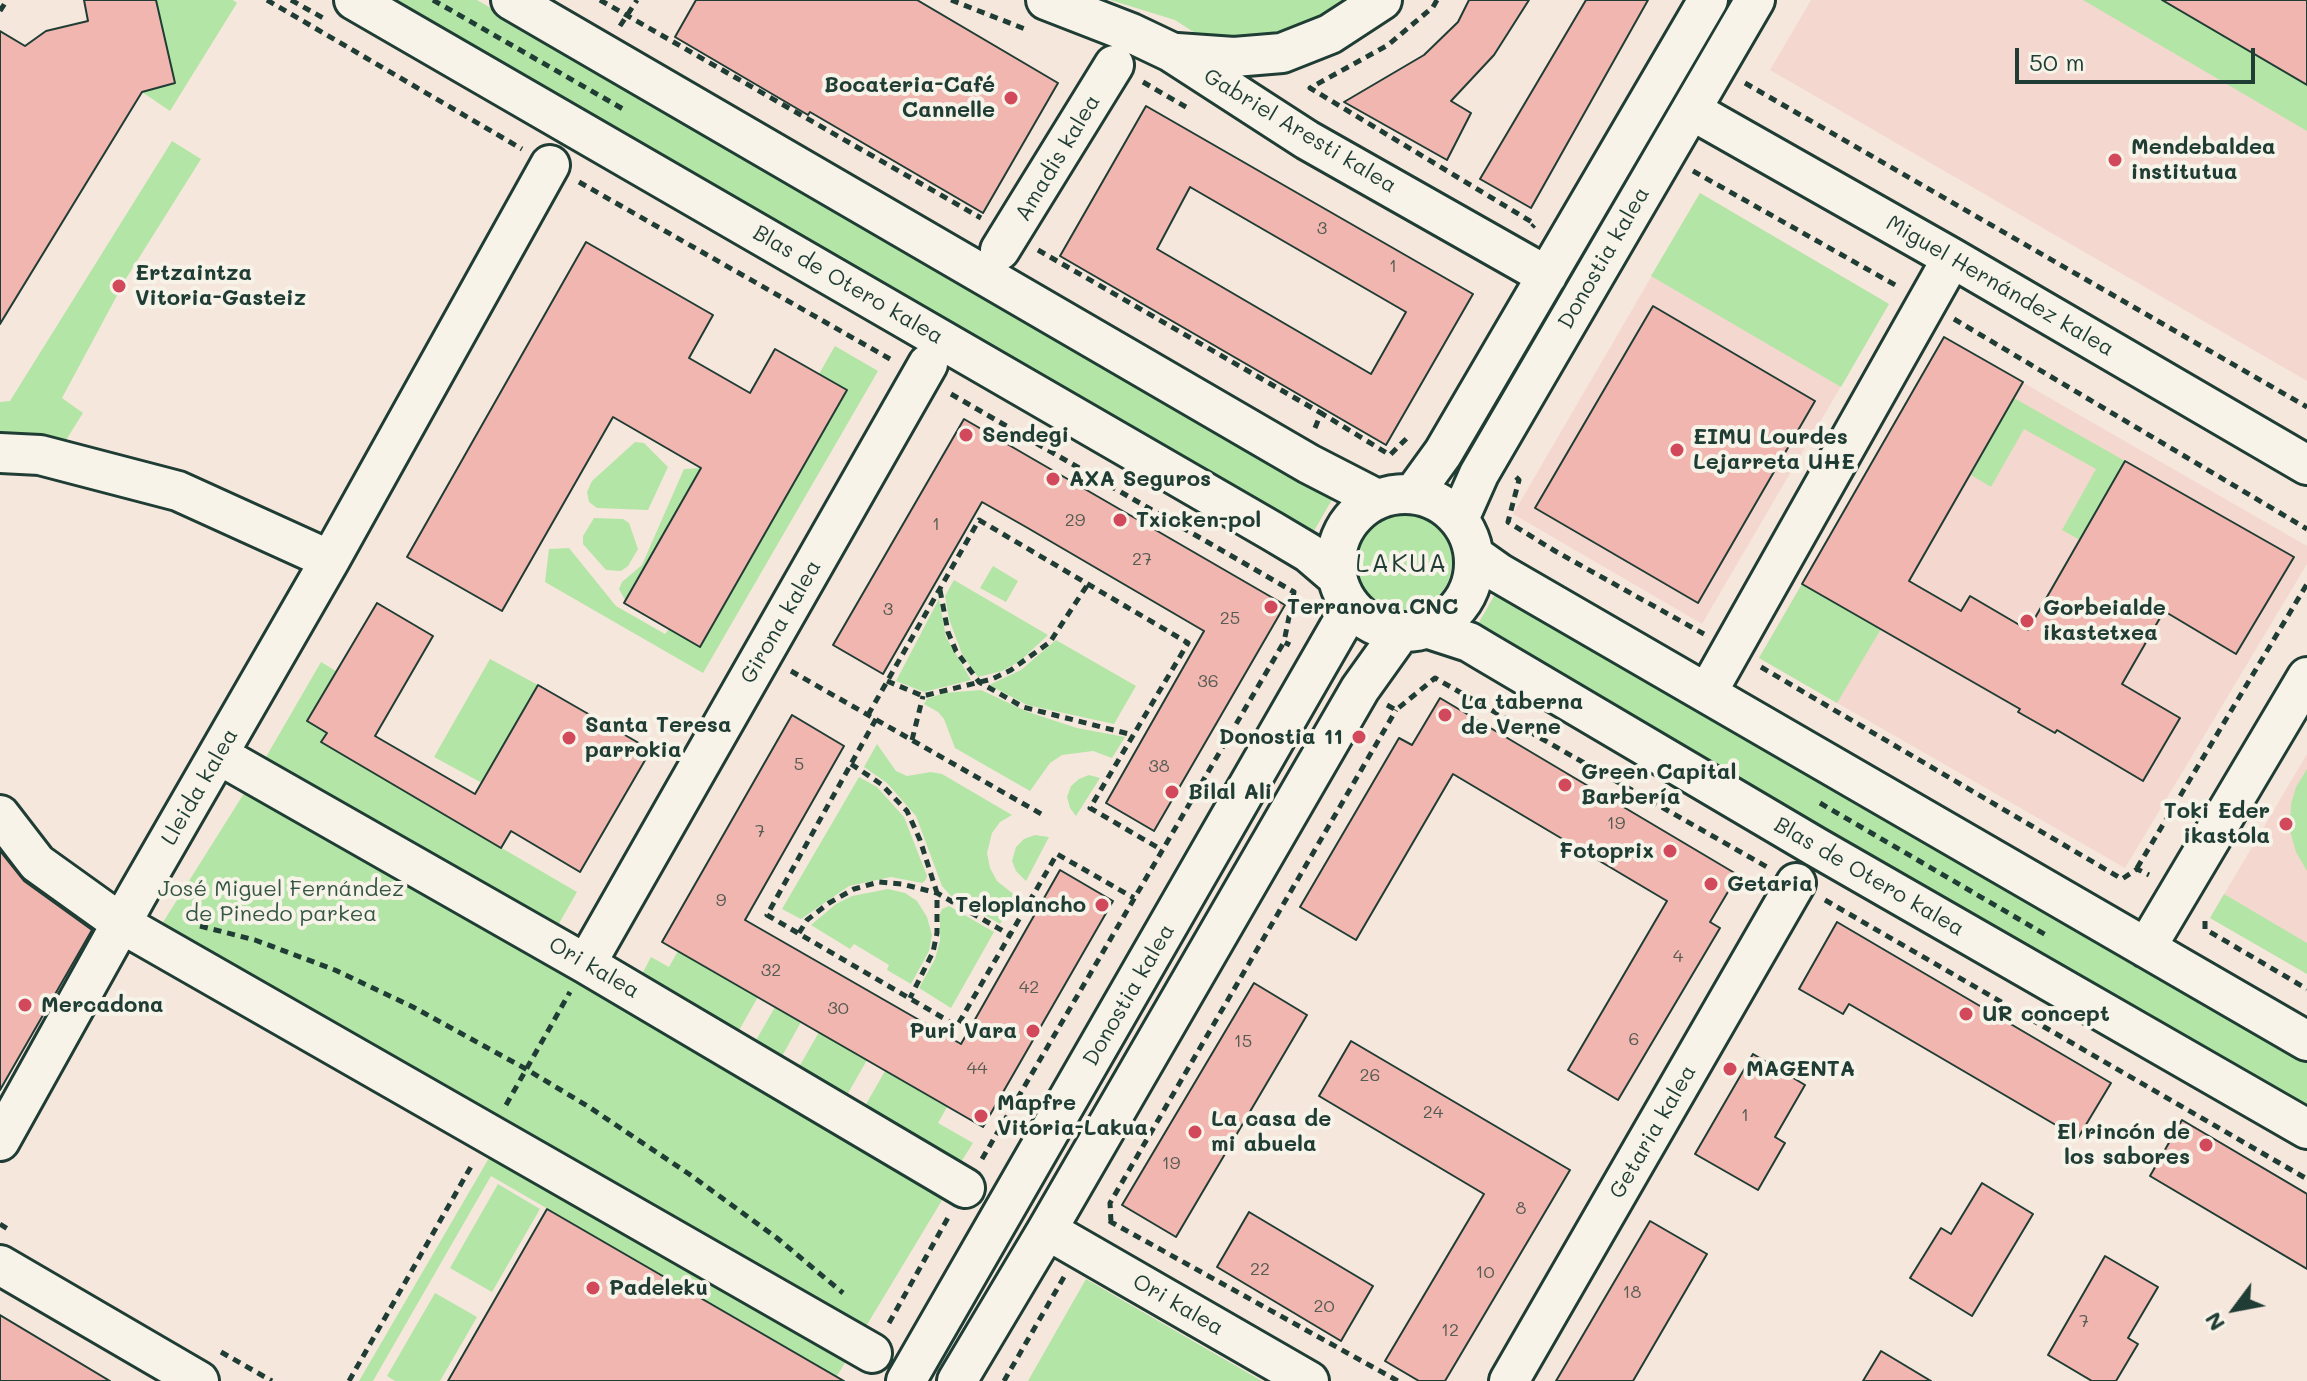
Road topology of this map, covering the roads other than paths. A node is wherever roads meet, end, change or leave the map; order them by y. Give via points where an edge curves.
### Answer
1 (354, 0) edge
2 (511, 0) edge
3 (1382, 0) edge
4 (1708, 0) edge
5 (1755, 0) edge
6 (1035, 15) edge
7 (1171, 52) junction
8 (1114, 65) road end
9 (1691, 110) junction
10 (550, 165) road end
11 (1006, 242) road end
12 (1952, 258) junction
13 (1547, 276) junction
14 (924, 370) road end
15 (0, 453) edge
16 (2307, 465) edge
17 (1414, 493) junction
18 (1377, 499) junction
19 (1459, 519) junction
20 (1475, 556) junction
21 (330, 560) junction
22 (1344, 592) junction
23 (1415, 631) junction
24 (2307, 677) edge
25 (1707, 693) junction
26 (219, 755) junction
27 (0, 815) edge
28 (1796, 883) road end
29 (122, 924) junction
30 (2146, 948) junction
31 (586, 964) junction
32 (2307, 1041) edge
33 (2307, 1129) edge
34 (0, 1141) edge
35 (965, 1188) road end
36 (1047, 1230) junction
37 (0, 1265) edge
38 (872, 1353) road end
39 (199, 1381) edge
40 (906, 1381) edge
41 (957, 1381) edge
42 (1309, 1381) edge
43 (1509, 1381) edge

1 - 22 street, Blas de Otero kalea via 1309,553
2 - 18 street
3 - 7 street via 1330,34 1282,53 1234,57
4 - 13 street, Donostia kalea
5 - 9 street, Donostia kalea
6 - 7 street, Gabriel Aresti kalea via 1131,33
7 - 13 street, Gabriel Aresti kalea via 1307,140
8 - 11 street, Amadis kalea
9 - 12 street, Miguel Hernández kalea
9 - 19 street, Donostia kalea via 1479,474
10 - 21 street, Lleida kalea
12 - 16 street, Miguel Hernández kalea
12 - 25 street
13 - 17 street, Donostia kalea
14 - 31 street, Girona kalea
15 - 21 street via 40,455 178,491
17 - 18 street
17 - 19 street via 1439,502
18 - 22 street via 1347,523 1339,540 1335,559
19 - 20 street
20 - 23 street via 1465,600 1449,617
20 - 25 street
21 - 26 street, Lleida kalea
22 - 23 street via 1365,620 1381,629
22 - 40 street, Donostia kalea via 1320,664
23 - 33 street, Blas de Otero kalea via 1469,642
23 - 36 street, Donostia kalea via 1360,689
24 - 30 street
25 - 30 street
26 - 29 street, Lleida kalea
26 - 31 street, Ori kalea
27 - 29 street via 37,863
28 - 43 street, Getaria kalea
29 - 34 street, Lleida kalea
29 - 38 street
30 - 32 street
31 - 35 street, Ori kalea
36 - 41 street, Donostia kalea
36 - 42 street, Ori kalea
37 - 39 street

